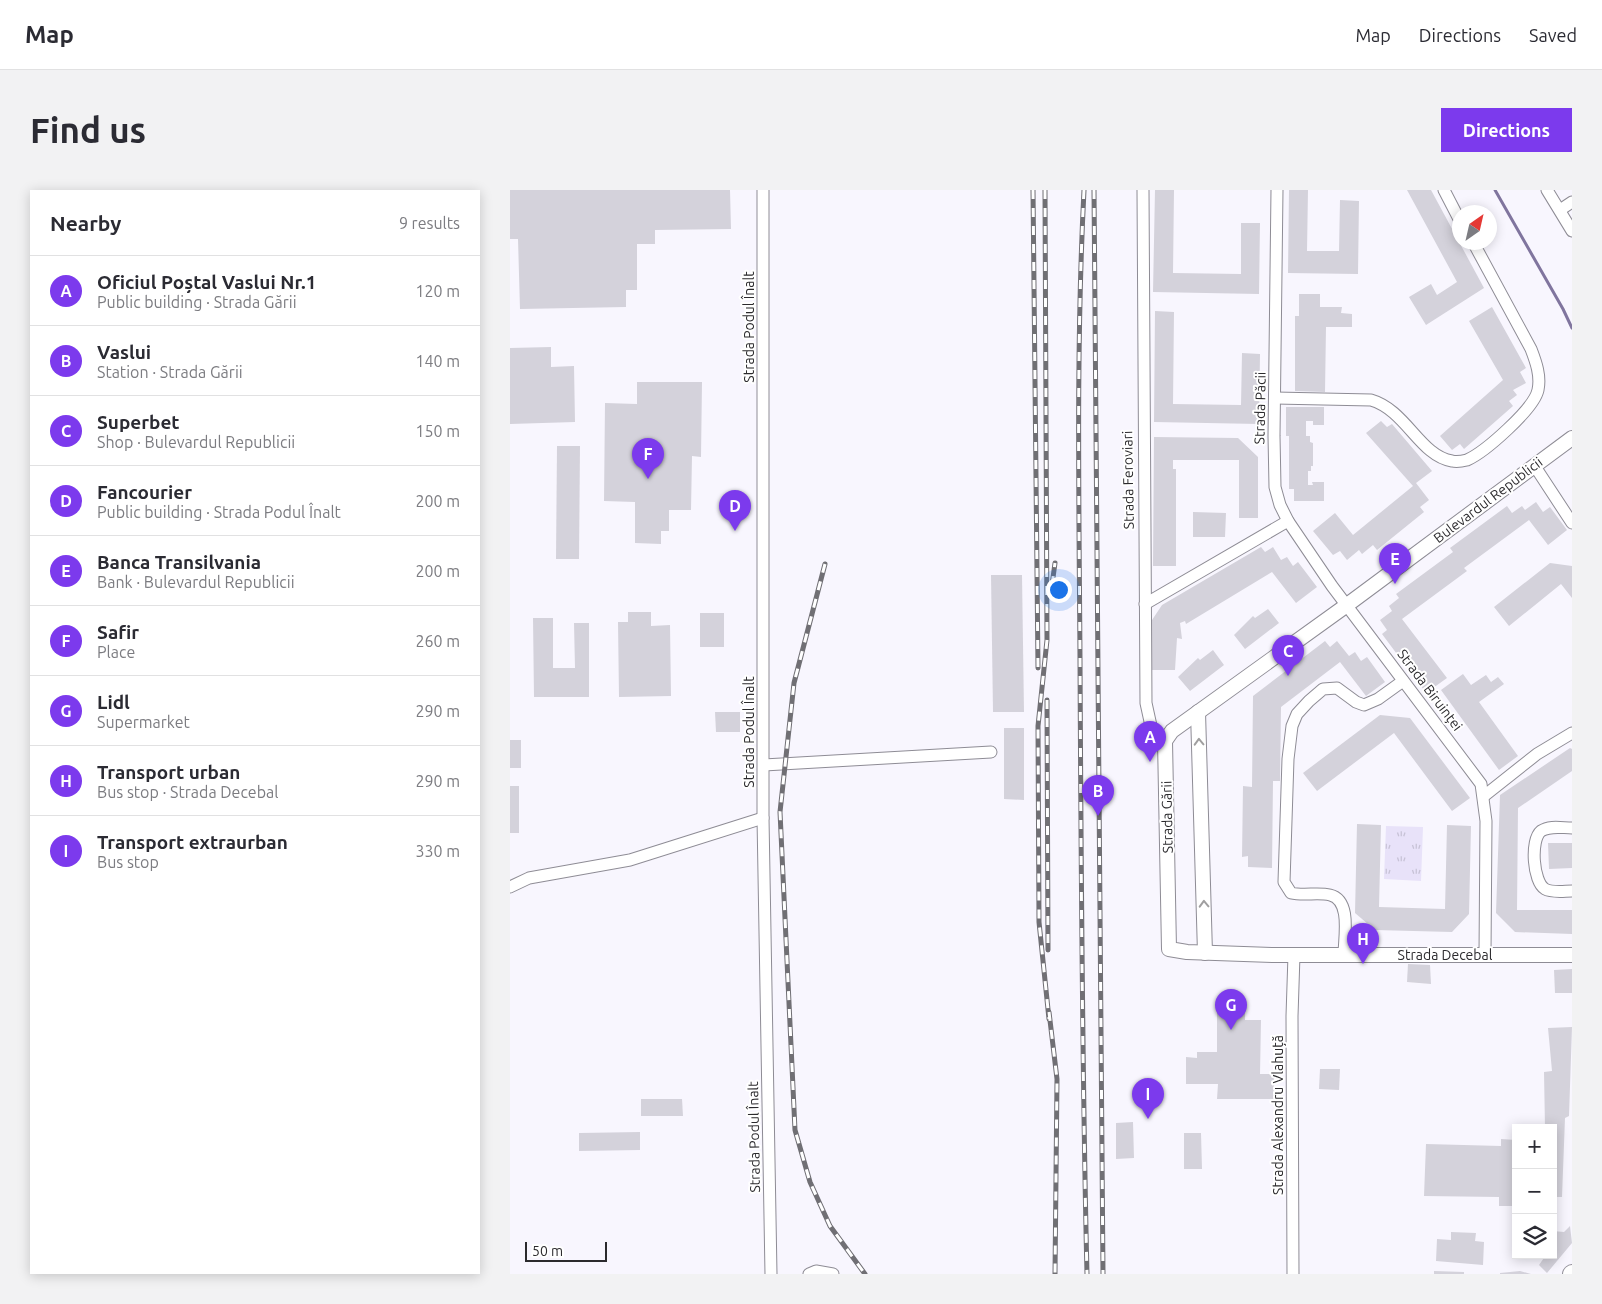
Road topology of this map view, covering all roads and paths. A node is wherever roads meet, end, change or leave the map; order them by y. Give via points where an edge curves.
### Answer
1 (763, 190) edge
2 (1142, 190) edge
3 (1277, 190) edge
4 (1444, 190) edge
5 (1547, 190) edge
6 (1572, 202) edge
7 (1452, 205) edge
8 (1560, 210) junction
9 (1572, 231) edge
10 (1477, 250) edge
11 (1275, 398) junction
12 (1572, 437) edge
13 (1534, 465) junction
14 (1288, 521) junction
15 (1572, 523) edge
16 (1145, 604) junction
17 (1347, 605) junction
18 (1403, 681) junction
19 (1198, 712) junction
20 (1572, 732) edge
21 (1165, 741) junction
22 (991, 752) dead end
23 (764, 765) junction
24 (1484, 796) junction
25 (763, 818) junction
26 (1572, 828) edge
27 (510, 888) edge
28 (1572, 891) edge
29 (1169, 949) joint
30 (1205, 953) junction
31 (1485, 954) junction
32 (1294, 955) junction
33 (1344, 955) junction
34 (1572, 956) edge
35 (771, 1274) edge
36 (809, 1274) edge
37 (833, 1274) edge
38 (1293, 1274) edge

1 - 23 street, Strada Podul Înalt
2 - 16 street, Strada Feroviari
3 - 11 street, Strada Păcii
4 - 7 street
5 - 8 street
6 - 8 street
8 - 9 street
10 - 11 street via 1531,349 1539,380 1538,392 1529,406 1493,441 1467,460 1454,462 1442,459 1393,411 1380,403 1371,400
11 - 14 street, Strada Păcii via 1275,487
12 - 13 street, Bulevardul Republicii
13 - 15 street
13 - 17 street, Bulevardul Republicii
14 - 16 street
14 - 17 street, Strada Păcii
16 - 21 street via 1147,713 1152,734
17 - 18 street, Strada Biruinței
17 - 19 street, Bulevardul Republicii
18 - 24 street, Strada Biruinței via 1473,771
18 - 33 street via 1378,700 1364,705 1337,688 1323,689 1297,714 1292,726 1284,882 1291,893 1330,895 1339,899 1344,907
19 - 21 street, Bulevardul Republicii via 1172,731
30 -> 19 street
20 - 24 street via 1537,754
21 - 29 street, Strada Gării
22 - 23 street
23 - 25 street, Strada Podul Înalt
24 - 31 street, Strada Biruinței
25 - 27 street via 630,860 529,878
25 - 35 street, Strada Podul Înalt
26 - 28 street via 1549,828 1541,832 1536,838 1535,848 1539,884 1551,891
29 - 30 street, Strada Decebal
30 - 32 street, Strada Decebal
31 - 33 street, Strada Decebal
31 - 34 street, Strada Decebal
32 - 33 street, Strada Decebal
32 - 38 street, Strada Alexandru Vlahuță
36 - 37 street via 816,1271

